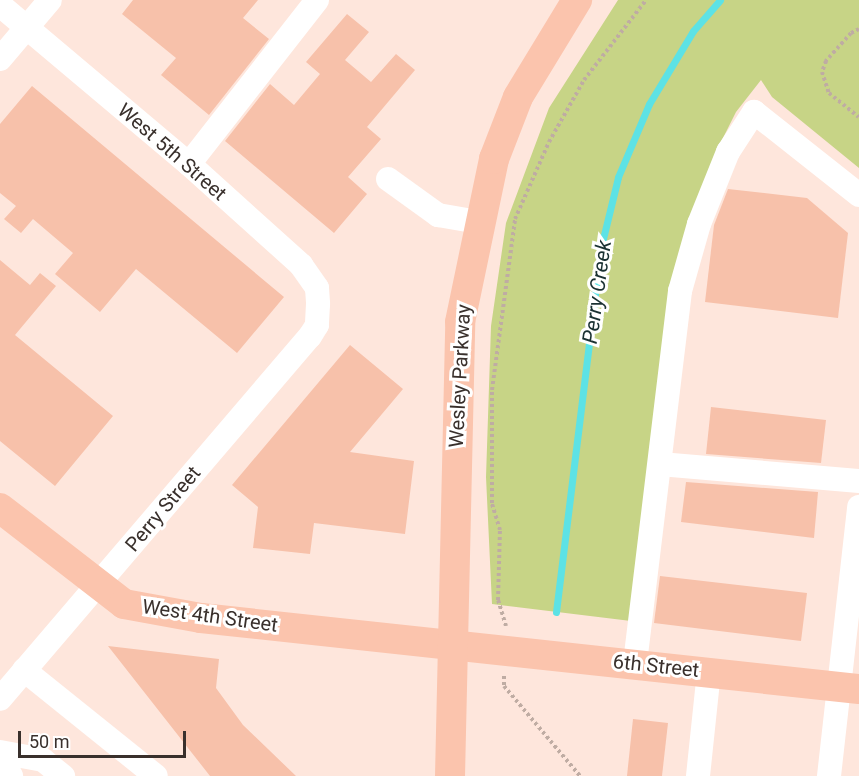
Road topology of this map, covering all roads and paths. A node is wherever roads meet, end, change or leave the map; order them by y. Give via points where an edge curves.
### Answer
1 (50, 0) edge
2 (317, 0) edge
3 (577, 0) edge
4 (646, 0) edge
5 (0, 5) edge
6 (27, 27) junction
7 (859, 29) edge
8 (0, 59) edge
9 (859, 117) edge
10 (189, 164) junction
11 (388, 179) dead end
12 (859, 195) edge
13 (478, 222) junction
14 (318, 314) joint
15 (660, 464) junction
16 (859, 482) edge
17 (859, 507) edge
18 (0, 508) edge
19 (97, 586) junction
20 (506, 622) dead end
21 (452, 645) junction
22 (635, 663) junction
23 (24, 670) junction
24 (709, 672) junction
25 (504, 686) dead end
26 (849, 688) edge
27 (0, 699) edge
28 (0, 754) edge
29 (11, 776) edge
30 (63, 776) edge
31 (156, 776) edge
32 (450, 776) edge
33 (580, 776) edge
34 (698, 776) edge
35 (830, 776) edge

1 - 6 street
2 - 10 street
3 - 13 main road, Wesley Parkway via 518,97 494,159
4 - 20 path via 584,80 549,142 514,219 492,390 492,503 500,530 498,600
5 - 6 street, West 5th Street
6 - 8 street
6 - 10 street, West 5th Street
7 - 9 path via 844,40 822,72 829,93
10 - 14 street, West 5th Street via 301,266 317,288
11 - 13 street via 438,215
12 - 15 street via 754,112 728,152 699,224 683,280
13 - 21 main road, Wesley Parkway via 460,322
14 - 19 street, Perry Street via 310,336
15 - 16 street
15 - 22 street
17 - 26 street
18 - 19 main road, West 4th Street
19 - 21 main road, West 4th Street via 124,604 201,618
19 - 23 street, Perry Street
21 - 22 main road, 6th Street
21 - 32 main road, Wesley Parkway
22 - 24 main road, 6th Street
23 - 27 street, Perry Street
23 - 31 street
24 - 26 main road, 6th Street
24 - 34 street
25 - 33 path
26 - 35 street
28 - 29 street
28 - 30 street via 43,760

